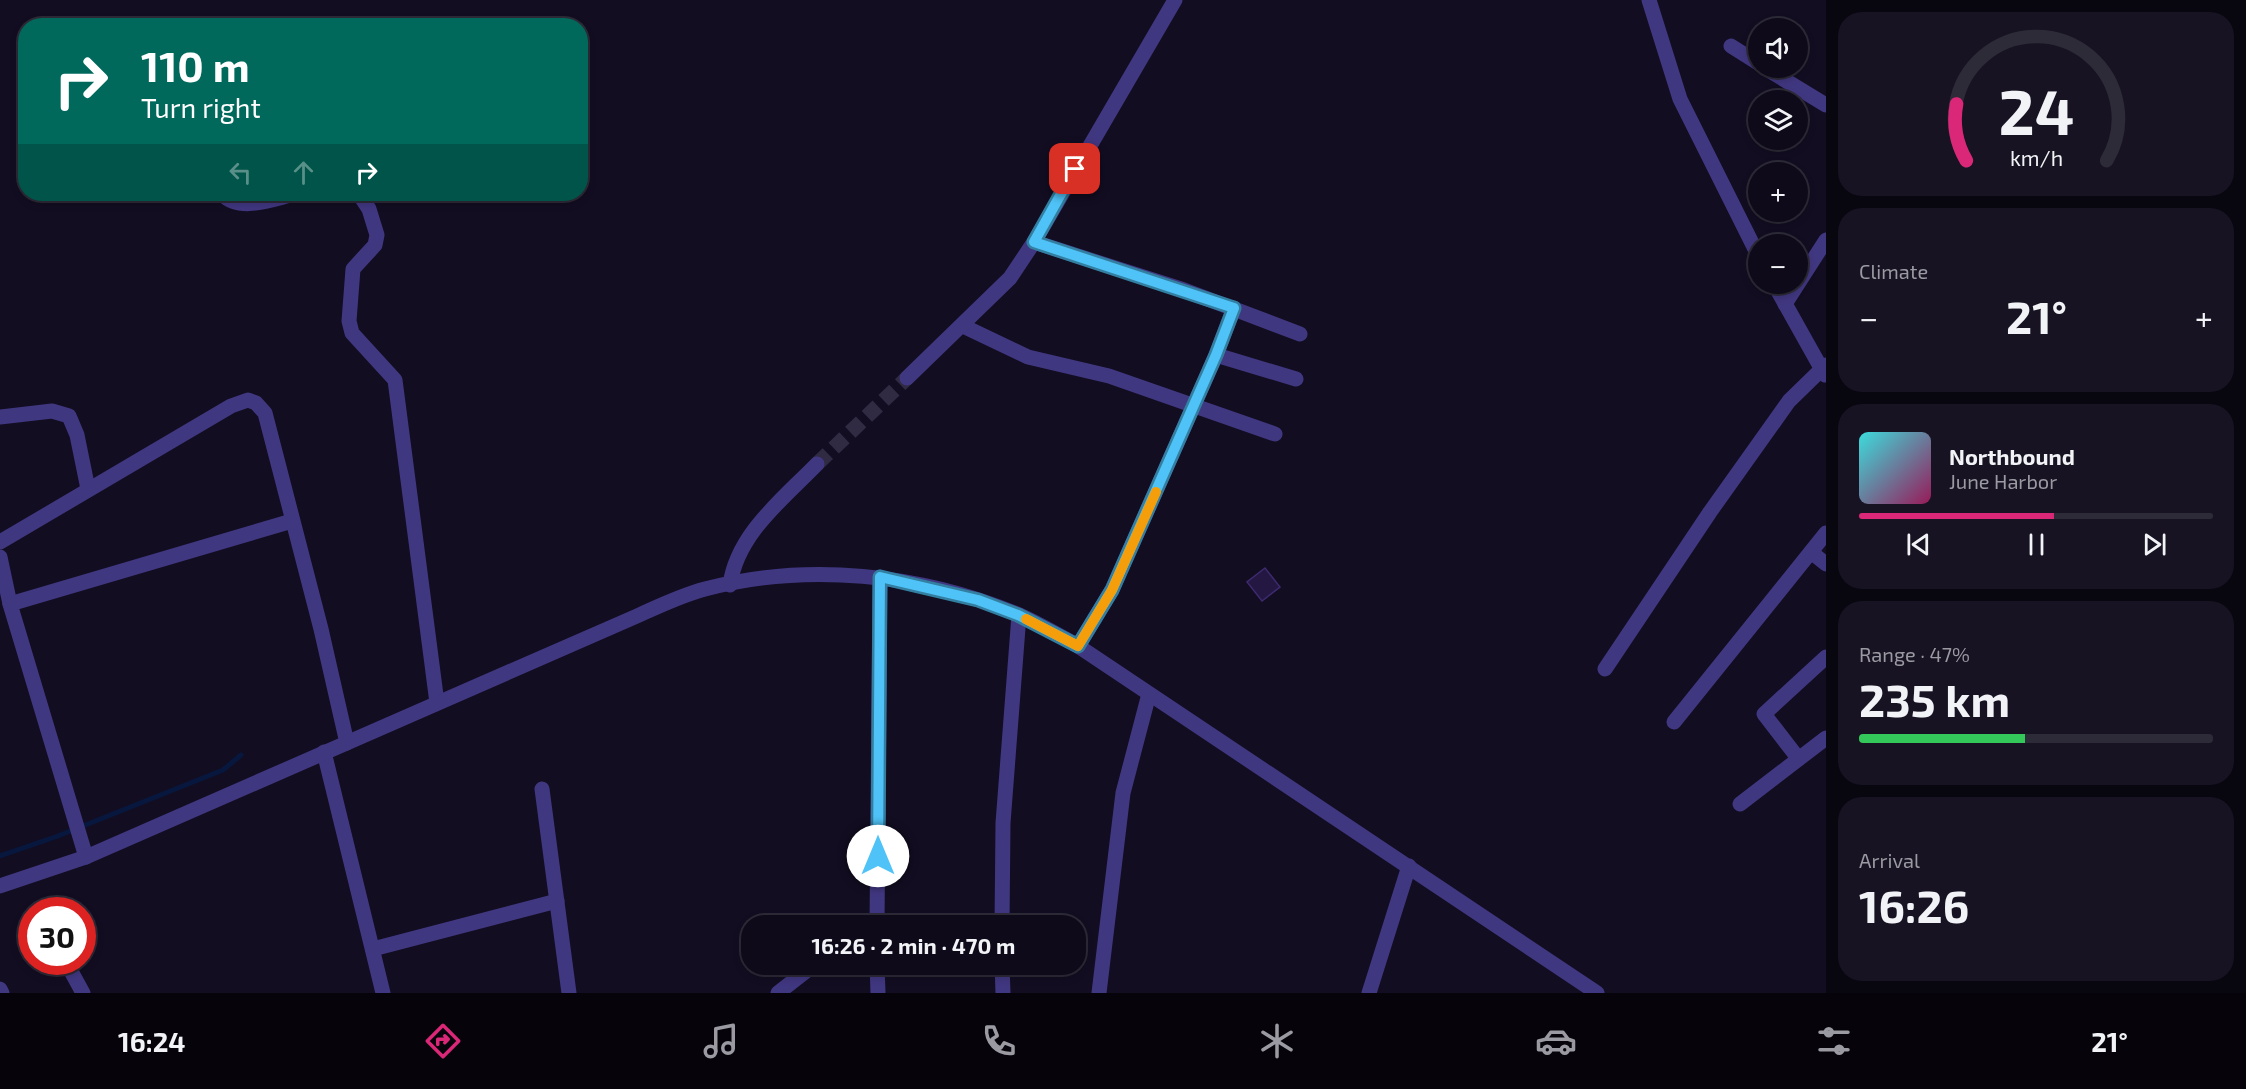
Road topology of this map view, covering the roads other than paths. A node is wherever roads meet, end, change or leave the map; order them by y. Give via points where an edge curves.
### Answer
1 (1175, 0) edge
2 (1649, 0) edge
3 (1731, 46) dead end
4 (1748, 57) edge
5 (1781, 78) edge
6 (1826, 105) edge
7 (230, 201) edge
8 (264, 201) edge
9 (362, 201) edge
10 (1748, 235) edge
11 (1826, 240) edge
12 (1034, 242) junction
13 (1780, 294) edge
14 (1785, 304) junction
15 (1234, 308) junction
16 (963, 326) junction
17 (1300, 334) dead end
18 (1216, 355) junction
19 (1825, 370) edge
20 (907, 378) tunnel mouth
21 (1296, 379) dead end
22 (1194, 406) junction
23 (0, 417) edge
24 (1275, 434) dead end
25 (817, 464) tunnel mouth
26 (88, 489) junction
27 (292, 521) junction
28 (1826, 533) edge
29 (0, 542) edge
30 (1811, 552) junction
31 (0, 557) edge
32 (1826, 564) edge
33 (880, 577) junction
34 (730, 585) junction
35 (10, 604) junction
36 (1018, 615) junction
37 (1078, 646) junction
38 (1826, 657) edge
39 (1605, 669) dead end
40 (1149, 694) junction
41 (437, 703) junction
42 (1674, 722) dead end
43 (347, 743) junction
44 (1823, 746) edge
45 (324, 752) junction
46 (1798, 758) junction
47 (542, 789) dead end
48 (1740, 804) dead end
49 (86, 857) junction
50 (1408, 866) junction
51 (0, 886) edge
52 (556, 901) junction
53 (877, 915) edge
54 (1002, 915) edge
55 (374, 949) junction
56 (73, 975) edge
57 (801, 975) edge
58 (877, 975) edge
59 (1002, 975) edge
60 (83, 993) edge
61 (383, 993) edge
62 (569, 993) edge
63 (778, 993) edge
64 (878, 993) edge
65 (1003, 993) edge
66 (1098, 993) edge
67 (1369, 993) edge
68 (1597, 993) edge

1 - 12 street
2 - 10 street via 1680,99
3 - 4 street
5 - 6 street
7 - 8 street
9 - 41 street via 377,235 375,245 353,268 349,321 352,333 395,380
11 - 14 street
12 - 15 street
12 - 16 street via 1010,278
13 - 14 street
14 - 19 street
15 - 17 street
15 - 18 street
16 - 20 street
16 - 22 street via 1028,357 1089,370
18 - 21 street
18 - 22 street
19 - 39 street via 1789,401
22 - 24 street
22 - 37 street via 1112,590
23 - 26 street via 52,411 69,416
25 - 34 street via 737,554
26 - 27 street via 231,406 248,400 265,412
26 - 29 street
27 - 35 street
27 - 43 street
28 - 30 street
30 - 32 street
30 - 42 street
31 - 35 street
33 - 34 street via 817,574
33 - 36 street via 978,600
33 - 53 street
34 - 41 street via 672,601
35 - 49 street
36 - 37 street
36 - 54 street via 1002,823
37 - 40 street
38 - 46 street via 1764,714
40 - 50 street
40 - 66 street via 1123,793
41 - 43 street
43 - 45 street
44 - 46 street
45 - 49 street
45 - 55 street
46 - 48 street
47 - 52 street
49 - 51 street
50 - 67 street
50 - 68 street
52 - 55 street
52 - 62 street
55 - 61 street
56 - 60 street
57 - 63 street
58 - 64 street
59 - 65 street

